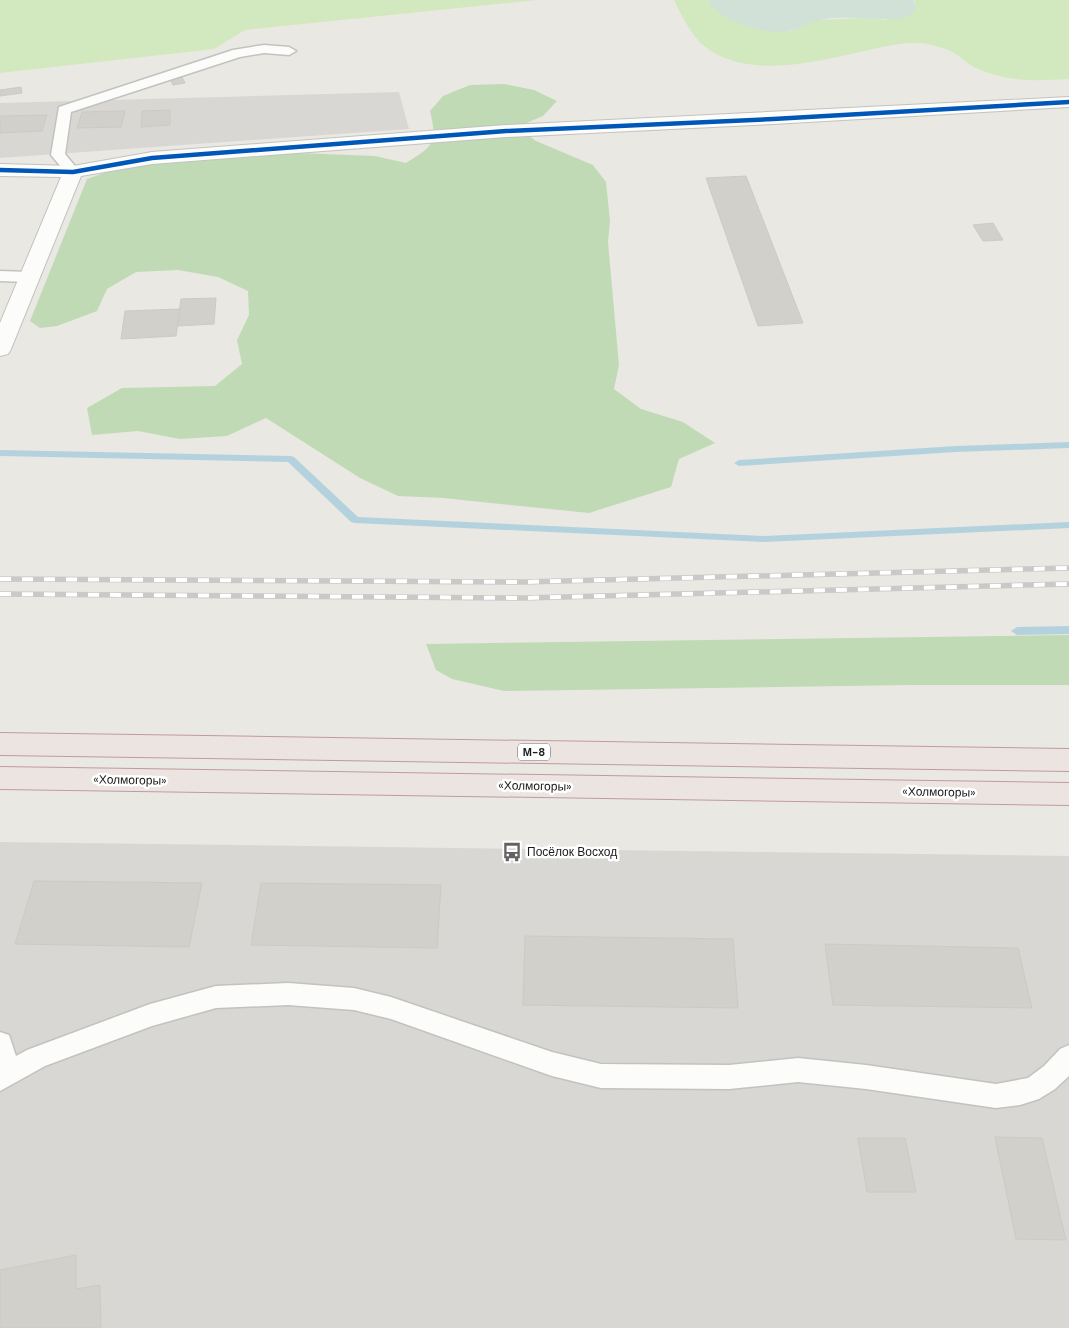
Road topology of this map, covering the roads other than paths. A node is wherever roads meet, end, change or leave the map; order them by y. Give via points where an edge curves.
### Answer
1 (289, 51) dead end
2 (1069, 102) edge
3 (0, 170) edge
4 (73, 172) junction
5 (0, 276) edge
6 (29, 277) junction
7 (0, 349) edge
8 (0, 744) edge
9 (1069, 760) edge
10 (0, 778) edge
11 (1069, 794) edge
12 (0, 1043) edge
13 (1069, 1057) edge
14 (0, 1078) edge

1 - 4 lane via 264,49 238,53 64,110 58,155
2 - 4 street via 486,133 152,158
3 - 4 street
4 - 6 street
5 - 6 lane
6 - 7 street
8 - 9 highway, М-8
10 - 11 highway, «Холмогоры»
12 - 14 lane via 4,1060
13 - 14 lane via 1055,1075 1038,1088 1016,1095 996,1096 798,1070 729,1077 601,1076 552,1064 382,1006 354,999 288,994 216,998 150,1015 36,1058

